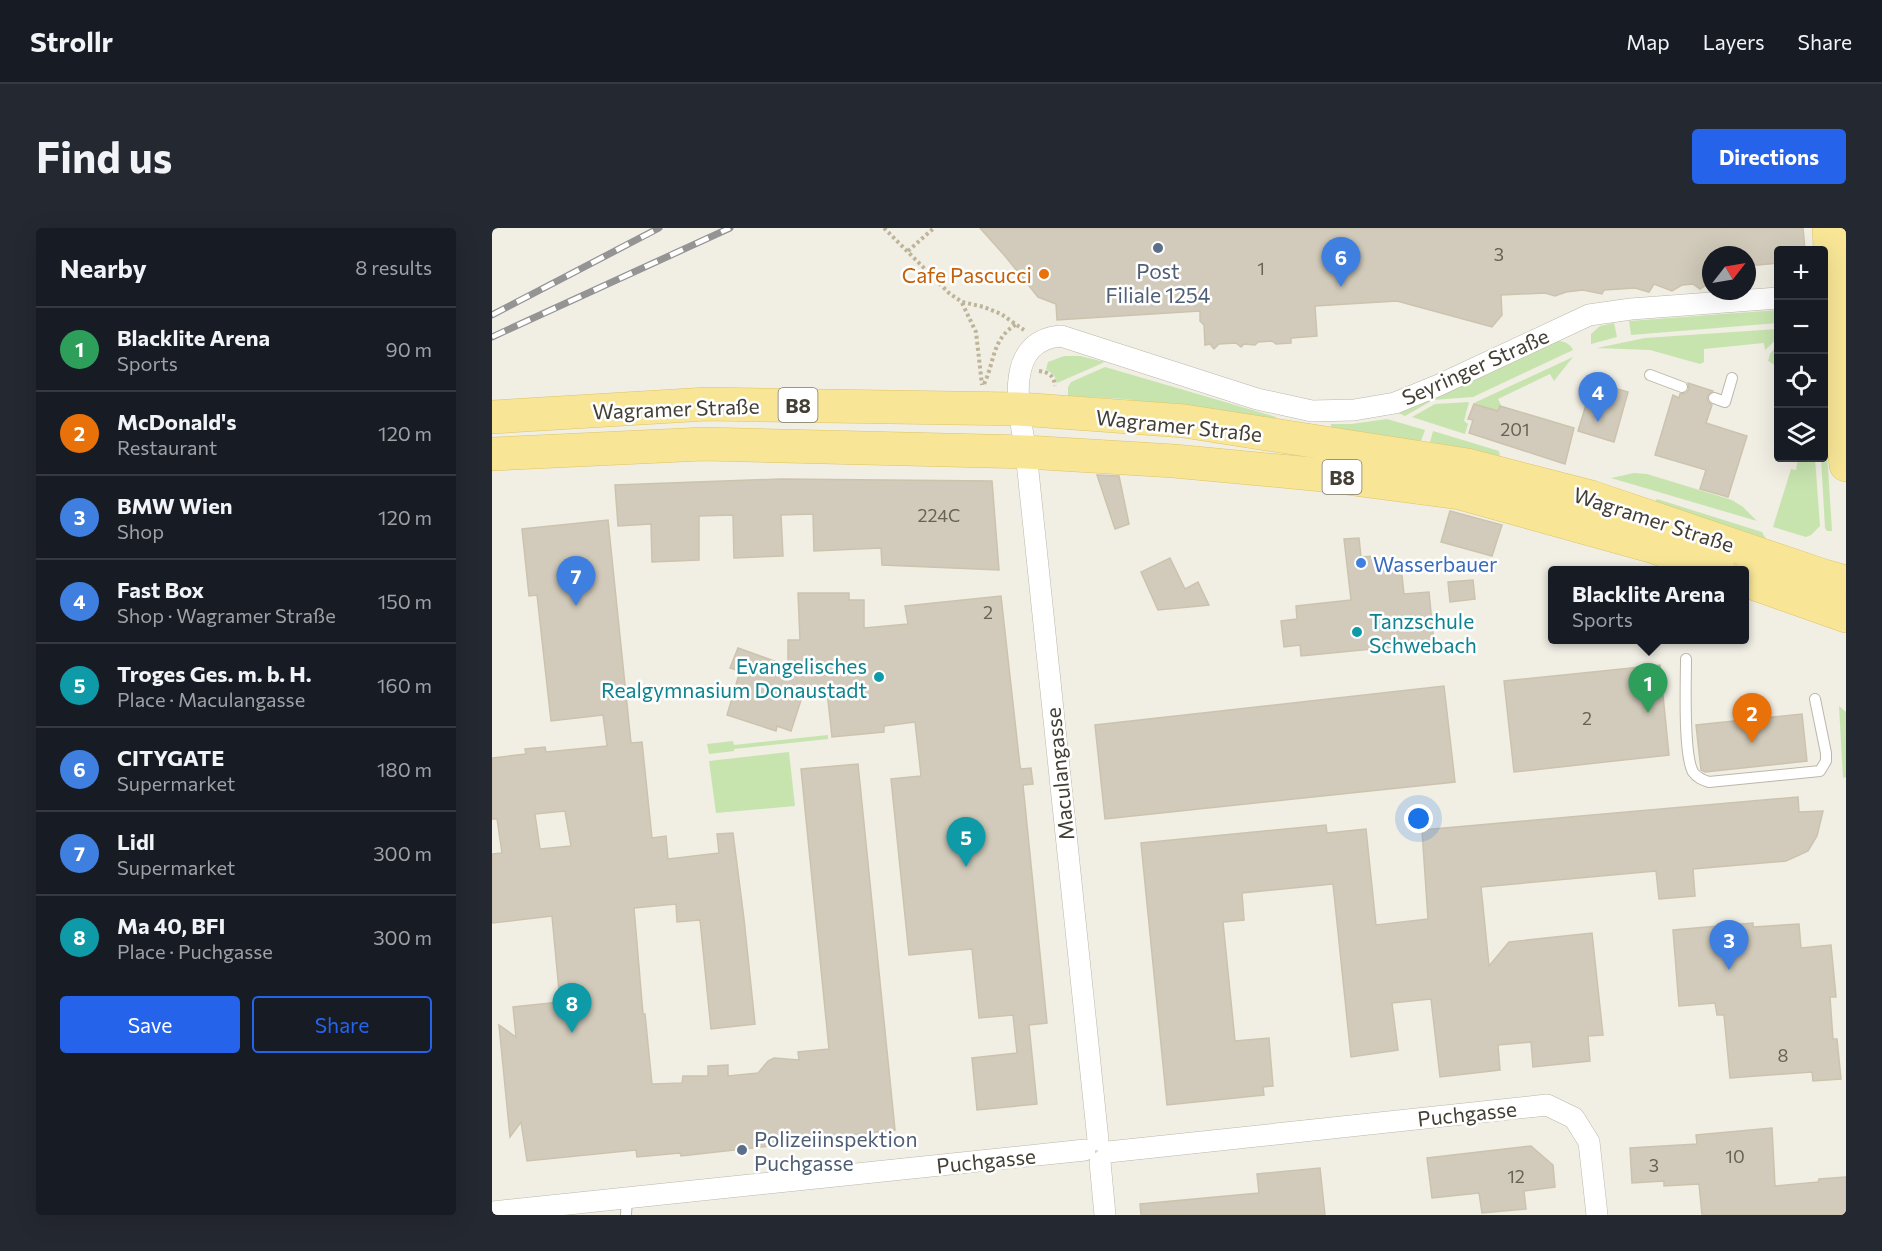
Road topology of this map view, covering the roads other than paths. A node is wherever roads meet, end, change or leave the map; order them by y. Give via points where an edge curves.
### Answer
1 (1829, 228) edge
2 (1828, 275) edge
3 (1774, 298) edge
4 (1037, 343) joint
5 (1650, 375) dead end
6 (1732, 378) dead end
7 (1682, 387) dead end
8 (1714, 398) dead end
9 (1019, 409) junction
10 (492, 417) edge
11 (1026, 452) junction
12 (492, 454) edge
13 (1846, 465) edge
14 (1708, 566) edge
15 (1749, 582) edge
16 (1846, 582) edge
17 (1846, 616) edge
18 (1686, 659) dead end
19 (1815, 699) dead end
20 (1098, 1151) junction
21 (627, 1206) edge
22 (492, 1212) edge
23 (1105, 1215) edge
24 (1597, 1215) edge

1 - 2 main road
2 - 13 main road
3 - 4 street, Seyringer Straße via 1589,315 1428,390 1395,403 1354,410 1311,411 1257,399 1073,338 1052,337
4 - 9 street, Maculangasse via 1024,359 1018,388
5 - 7 lane
6 - 8 lane via 1725,402
9 - 10 main road, Wagramer Straße / B8 via 707,404
9 - 11 street, Maculangasse
9 - 16 main road, Wagramer Straße / B8 via 1184,421 1467,465 1591,497
11 - 12 main road, Wagramer Straße / B8 via 704,444
11 - 14 main road, Wagramer Straße / B8 via 1323,475 1460,493 1651,546
11 - 20 street, Maculangasse
15 - 17 main road, Wagramer Straße
18 - 19 lane via 1690,760 1698,777 1709,782 1820,771 1826,753
20 - 21 street, Puchgasse
20 - 23 street, Maculangasse
20 - 24 street, Puchgasse via 1547,1105 1574,1118 1589,1142
21 - 22 street, Puchgasse

